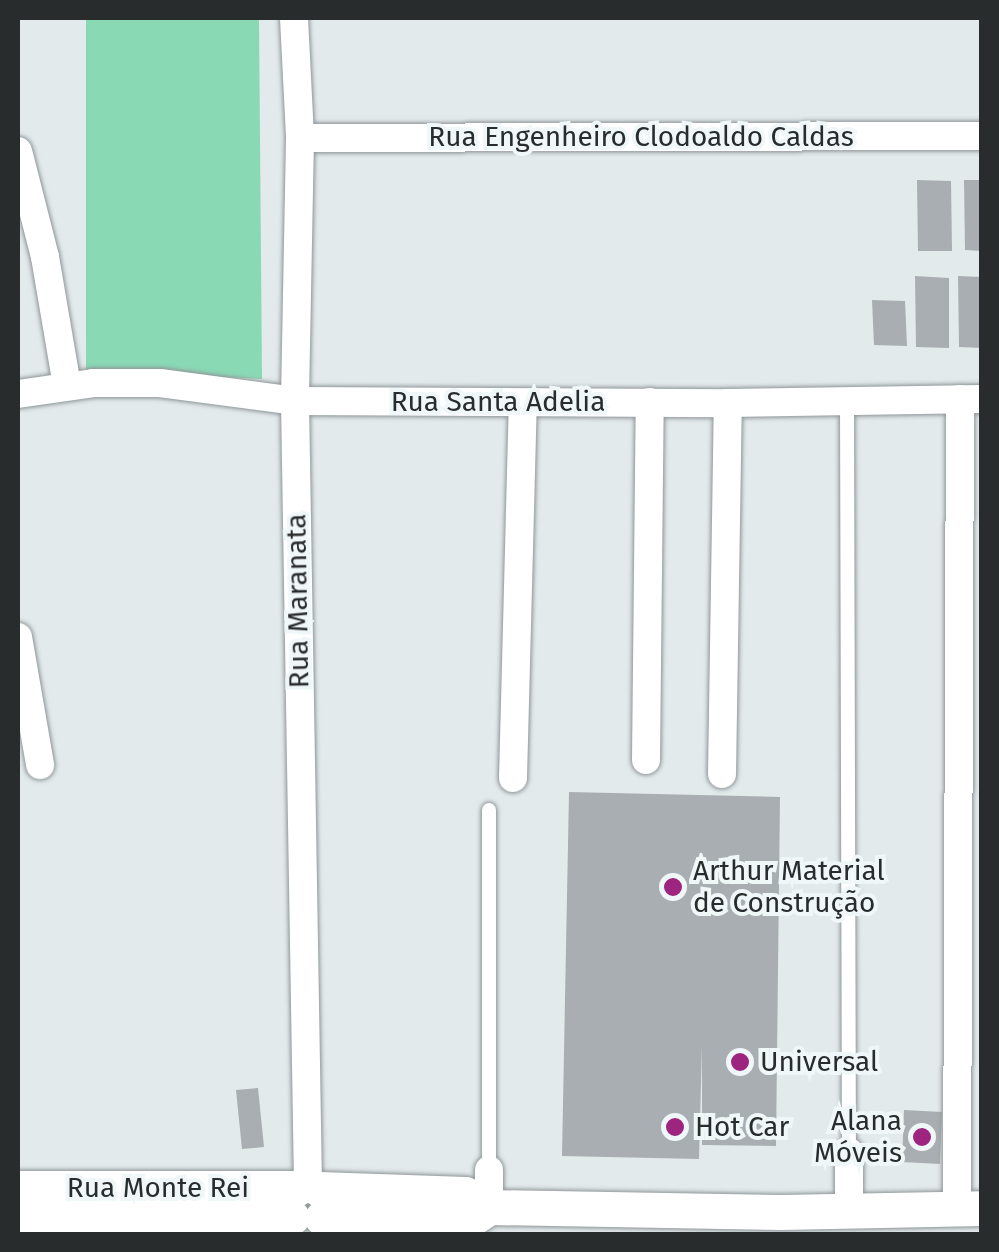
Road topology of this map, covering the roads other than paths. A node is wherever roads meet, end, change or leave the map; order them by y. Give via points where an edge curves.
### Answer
1 (294, 18) edge
2 (982, 136) edge
3 (300, 138) junction
4 (18, 152) edge
5 (67, 386) junction
6 (18, 394) edge
7 (971, 398) edge
8 (295, 401) junction
9 (847, 401) junction
10 (650, 402) junction
11 (728, 403) junction
12 (522, 404) junction
13 (18, 636) edge
14 (646, 760) dead end
15 (40, 765) dead end
16 (722, 774) dead end
17 (513, 778) dead end
18 (488, 810) dead end
19 (849, 1152) joint
20 (489, 1170) joint
21 (18, 1188) edge
22 (308, 1208) edge
23 (969, 1208) edge
24 (849, 1210) junction
25 (18, 1221) edge
26 (474, 1221) edge
27 (394, 1227) edge

1 - 3 street, Rua Maranata
2 - 3 street, Rua Engenheiro Clodoaldo Caldas
3 - 8 street, Rua Maranata
4 - 5 street
5 - 6 street, Rua Santa Adelia
5 - 8 street, Rua Santa Adelia via 160,383
7 - 9 street, Rua Santa Adelia
7 - 23 street
8 - 12 street, Rua Santa Adelia
8 - 22 street, Rua Maranata
9 - 11 street, Rua Santa Adelia
9 - 19 lane
10 - 11 street, Rua Santa Adelia
10 - 12 street, Rua Santa Adelia
10 - 14 street
11 - 16 street
12 - 17 street
13 - 15 street
18 - 20 lane
19 - 24 street
20 - 26 street
21 - 22 street, Rua Monte Rei
22 - 25 street, Rua Monte Rei
22 - 26 street, Rua Monte Rei via 465,1194
22 - 27 street, Rua Monte Rei
23 - 24 street, Rua Monte Rei
24 - 26 street, Rua Monte Rei
26 - 27 street, Rua Monte Rei

